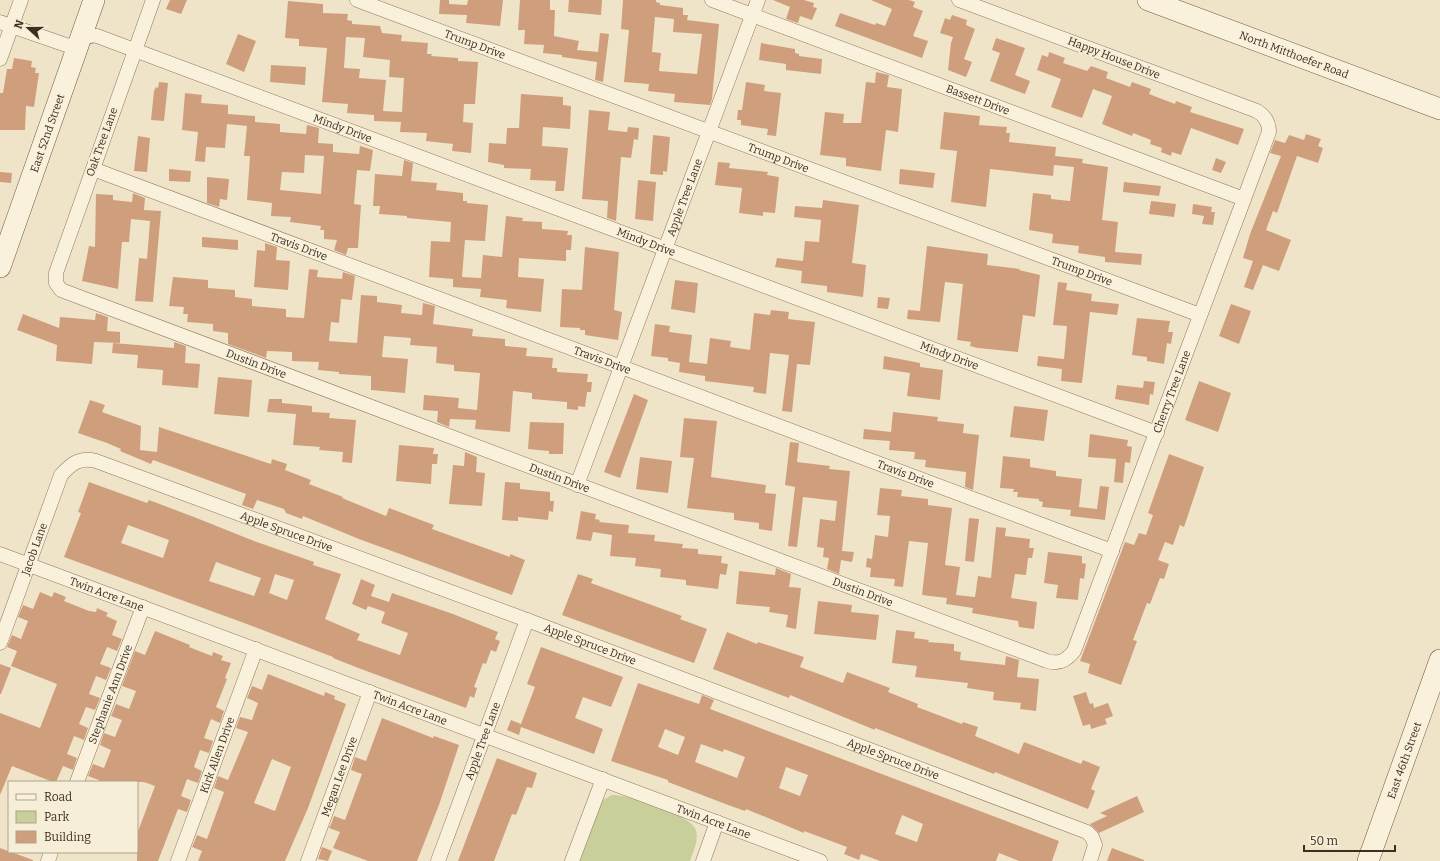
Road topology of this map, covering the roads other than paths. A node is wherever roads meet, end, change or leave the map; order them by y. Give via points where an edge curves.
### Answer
1 (21, 0) edge
2 (94, 0) edge
3 (153, 0) edge
4 (356, 0) edge
5 (712, 0) edge
6 (758, 0) edge
7 (959, 0) edge
8 (1148, 0) edge
9 (752, 15) junction
10 (6, 24) edge
11 (79, 43) junction
12 (135, 50) junction
13 (0, 59) edge
14 (1440, 109) edge
15 (1267, 120) joint
16 (709, 132) junction
17 (93, 169) junction
18 (1244, 199) junction
19 (665, 249) junction
20 (0, 267) edge
21 (58, 285) joint
22 (1200, 315) junction
23 (621, 367) junction
24 (1157, 433) junction
25 (76, 462) joint
26 (577, 485) junction
27 (1112, 550) junction
28 (0, 554) edge
29 (29, 564) junction
30 (142, 607) junction
31 (527, 620) junction
32 (0, 643) edge
33 (256, 650) junction
34 (1065, 660) joint
35 (1440, 660) edge
36 (1436, 682) edge
37 (370, 692) junction
38 (486, 735) junction
39 (603, 779) junction
40 (77, 781) edge
41 (718, 822) junction
42 (178, 861) edge
43 (308, 861) edge
44 (438, 861) edge
45 (572, 861) edge
46 (703, 861) edge
47 (820, 861) edge
48 (1090, 861) edge
49 (1368, 861) edge

1 - 10 street
2 - 11 street, East 52nd Street
3 - 12 street, Oak Tree Lane
4 - 16 street, Trump Drive
5 - 9 street, Bassett Drive
6 - 9 street, Apple Tree Lane
7 - 15 street, Happy House Drive via 1257,111
8 - 14 street, North Mitthoefer Road
9 - 16 street, Apple Tree Lane
9 - 18 street, Bassett Drive
10 - 11 street via 65,45
10 - 13 street
11 - 12 street, Mindy Drive via 84,38 94,35
11 - 20 street, East 52nd Street
12 - 17 street, Oak Tree Lane
12 - 19 street, Mindy Drive
15 - 18 street, Cherry Tree Lane via 1269,132
16 - 19 street, Apple Tree Lane
16 - 22 street, Trump Drive
17 - 21 street, Oak Tree Lane via 56,273
17 - 23 street, Travis Drive
18 - 22 street, Cherry Tree Lane
19 - 23 street, Apple Tree Lane
19 - 24 street, Mindy Drive
21 - 26 street, Dustin Drive via 64,292
22 - 24 street, Cherry Tree Lane
23 - 26 street, Apple Tree Lane
23 - 27 street, Travis Drive
24 - 27 street, Cherry Tree Lane
25 - 29 street, Jacob Lane via 70,465 60,478
25 - 31 street, Apple Spruce Drive via 84,459 96,460
26 - 34 street, Dustin Drive via 1047,661 1056,663
27 - 34 street, Cherry Tree Lane via 1074,652
28 - 29 street, Twin Acre Lane
29 - 30 street, Twin Acre Lane
29 - 32 street, Jacob Lane
30 - 33 street, Twin Acre Lane
30 - 40 street, Stephanie Ann Drive
31 - 38 street, Apple Tree Lane
31 - 48 street, Apple Spruce Drive via 1087,832 1092,836 1095,845
33 - 37 street, Twin Acre Lane
33 - 42 street, Kirk Allen Drive
35 - 36 street, East 46th Street
36 - 49 street, East 46th Street
37 - 38 street, Twin Acre Lane
37 - 43 street, Megan Lee Drive
38 - 39 street, Twin Acre Lane
38 - 44 street, Apple Tree Lane
39 - 41 street, Twin Acre Lane
39 - 45 street
41 - 46 street
41 - 47 street, Twin Acre Lane

